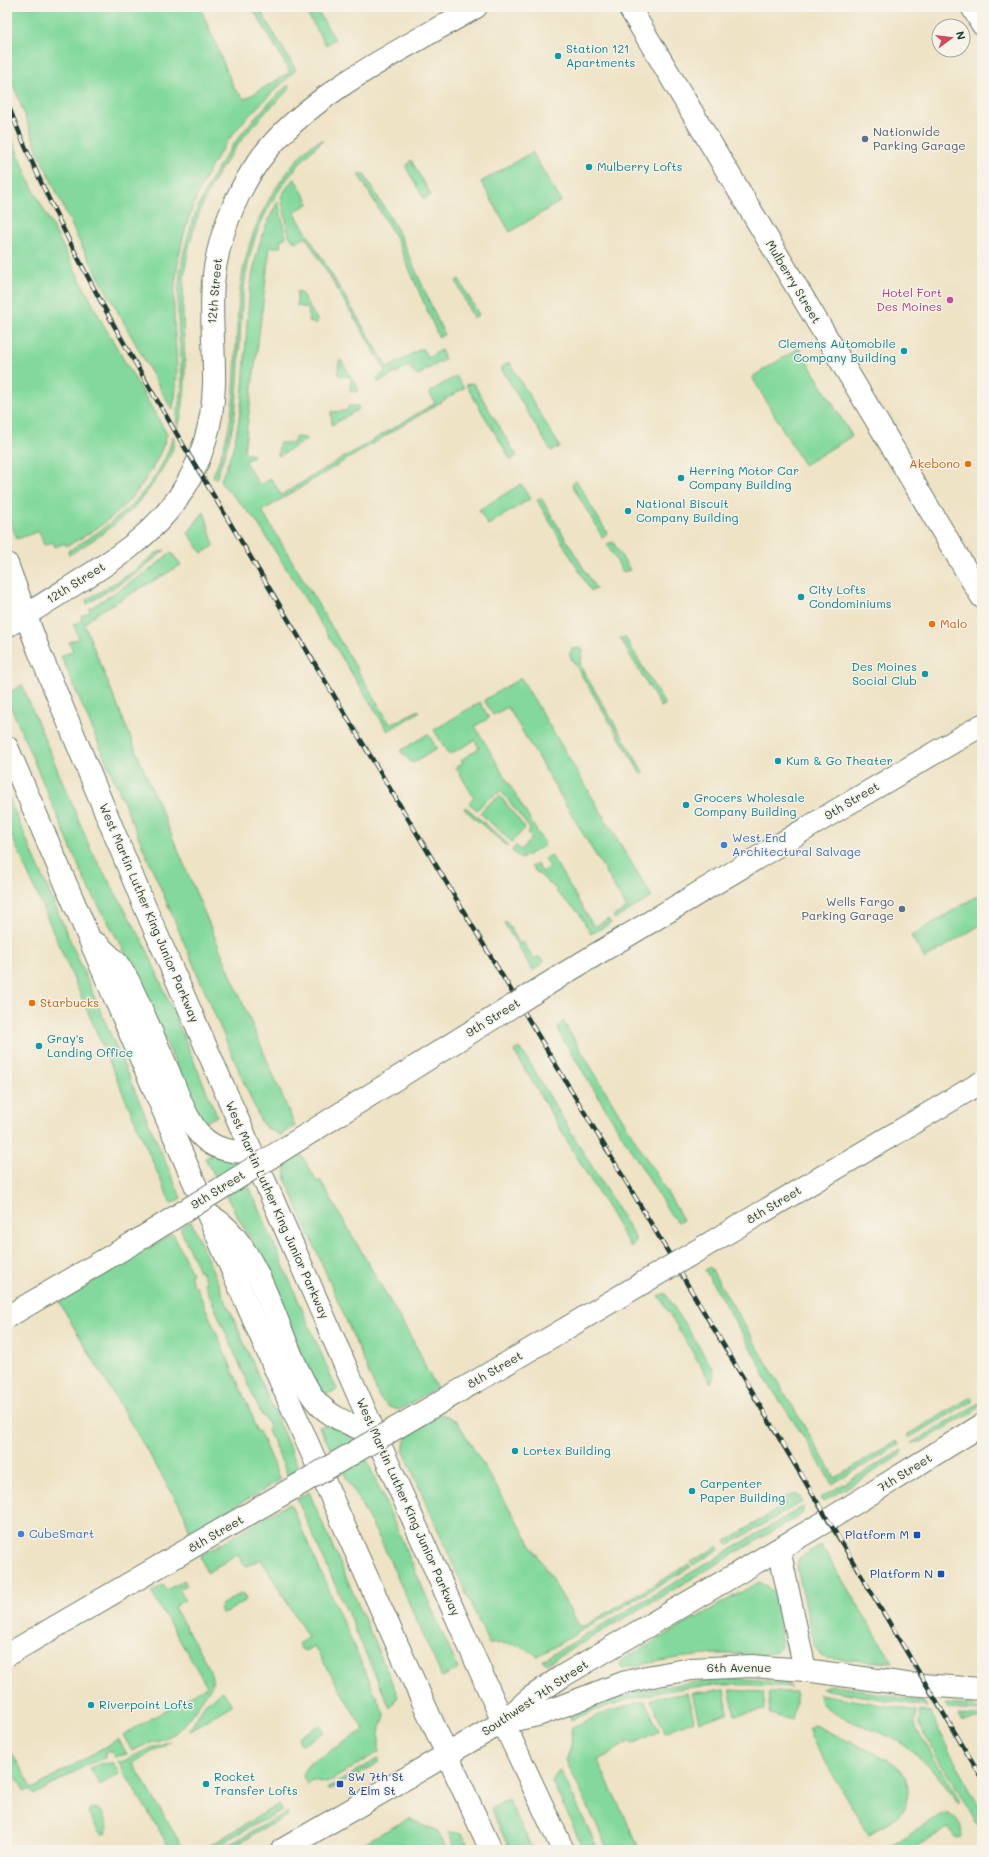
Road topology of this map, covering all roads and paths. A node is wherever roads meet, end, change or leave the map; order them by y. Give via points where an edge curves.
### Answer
1 (476, 7) edge
2 (629, 7) edge
3 (972, 7) edge
4 (982, 24) edge
5 (7, 564) edge
6 (982, 597) edge
7 (16, 621) edge
8 (982, 725) edge
9 (7, 747) edge
10 (89, 936) junction
11 (982, 1082) edge
12 (251, 1152) junction
13 (209, 1215) junction
14 (7, 1318) edge
15 (982, 1425) edge
16 (376, 1436) junction
17 (828, 1520) joint
18 (779, 1549) junction
19 (7, 1655) edge
20 (805, 1670) junction
21 (982, 1690) edge
22 (503, 1722) junction
23 (447, 1755) junction
24 (282, 1850) edge
25 (491, 1850) edge
26 (563, 1850) edge

1 - 7 main road, 12th Street via 355,77 285,131 260,158 229,216 218,252 211,319 213,400 209,426 196,467 178,497 139,541 114,560
2 - 6 main road, Mulberry Street
3 - 4 main road
5 - 7 main road, West Martin Luther King Junior Parkway
7 - 12 main road, West Martin Luther King Junior Parkway via 144,905
8 - 14 main road, 9th Street, bridge via 570,970 140,1239
9 - 10 main road
10 - 12 main road via 116,963 128,980 196,1130 207,1142 235,1152
10 - 13 main road
11 - 19 main road, 8th Street, bridge via 508,1363
12 - 16 main road, West Martin Luther King Junior Parkway
13 - 16 main road via 224,1224 232,1233 252,1265 305,1385 316,1401 341,1420
13 - 23 main road
15 - 17 main road, 7th Street
16 - 22 main road, West Martin Luther King Junior Parkway
17 - 18 main road, Southwest 7th Street
18 - 20 main road
18 - 22 main road, Southwest 7th Street via 561,1677 530,1698
20 - 21 main road, 6th Avenue via 906,1684
20 - 22 main road, 6th Avenue via 751,1666 691,1669 623,1683 538,1714
22 - 23 main road, Southwest 7th Street
22 - 26 main road, West Martin Luther King Junior Parkway
23 - 24 main road, Southwest 7th Street
23 - 25 main road

